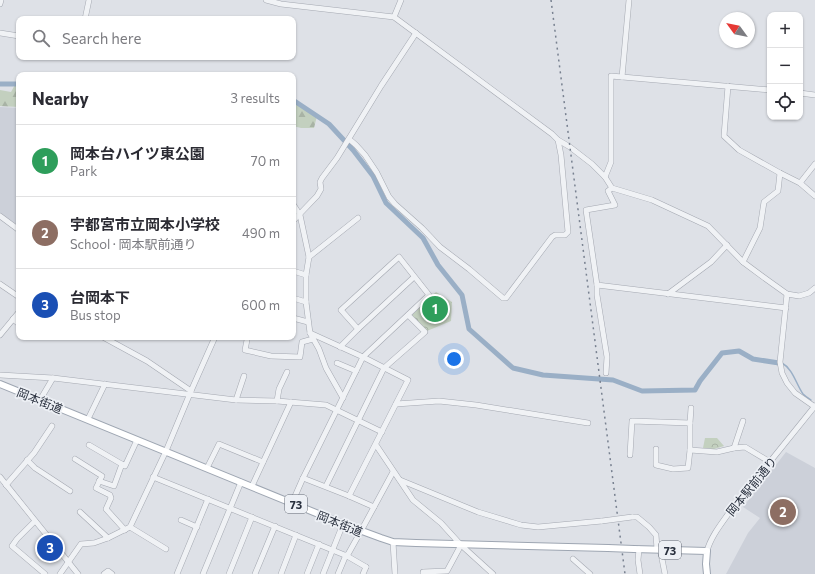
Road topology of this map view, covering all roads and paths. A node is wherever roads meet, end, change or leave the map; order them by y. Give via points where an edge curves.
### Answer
1 (1, 0) edge
2 (89, 0) edge
3 (266, 0) edge
4 (401, 0) edge
5 (629, 0) edge
6 (0, 4) edge
7 (86, 16) edge
8 (394, 17) junction
9 (0, 33) edge
10 (416, 33) junction
11 (16, 36) edge
12 (622, 76) junction
13 (728, 86) junction
14 (767, 90) edge
15 (803, 93) edge
16 (815, 95) edge
17 (348, 140) junction
18 (558, 140) junction
19 (815, 164) edge
20 (780, 173) junction
21 (605, 177) junction
22 (800, 183) junction
23 (612, 188) junction
24 (815, 196) edge
25 (296, 209) edge
26 (300, 215) junction
27 (0, 218) edge
28 (296, 218) edge
29 (358, 218) dead end
30 (16, 228) edge
31 (727, 245) junction
32 (308, 257) junction
33 (743, 262) junction
34 (296, 272) edge
35 (306, 275) junction
36 (414, 277) junction
37 (0, 284) edge
38 (597, 285) junction
39 (815, 288) edge
40 (668, 294) junction
41 (787, 294) junction
42 (16, 295) edge
43 (296, 299) edge
44 (306, 302) junction
45 (786, 308) junction
46 (408, 315) junction
47 (16, 316) edge
48 (13, 319) junction
49 (296, 319) edge
50 (16, 322) edge
51 (308, 322) junction
52 (358, 329) junction
53 (310, 333) junction
54 (0, 335) edge
55 (313, 339) junction
56 (108, 340) edge
57 (214, 340) edge
58 (247, 340) dead end
59 (340, 347) junction
60 (363, 357) junction
61 (337, 362) dead end
62 (384, 368) junction
63 (356, 371) junction
64 (287, 372) dead end
65 (606, 373) dead end
66 (0, 375) edge
67 (244, 376) dead end
68 (53, 378) junction
69 (0, 384) edge
70 (105, 384) junction
71 (190, 393) junction
72 (343, 398) junction
73 (40, 400) junction
74 (236, 400) junction
75 (277, 401) junction
76 (291, 402) junction
77 (396, 404) junction
78 (815, 407) edge
79 (691, 408) dead end
80 (337, 411) junction
81 (88, 420) junction
82 (358, 421) junction
83 (743, 421) dead end
84 (588, 423) dead end
85 (690, 423) junction
86 (52, 426) dead end
87 (382, 432) junction
88 (137, 440) junction
89 (89, 445) dead end
90 (376, 445) junction
91 (734, 448) junction
92 (656, 449) dead end
93 (690, 450) junction
94 (166, 451) junction
95 (630, 455) dead end
96 (75, 459) dead end
97 (27, 460) junction
98 (263, 462) junction
99 (770, 462) junction
100 (122, 464) junction
101 (207, 468) junction
102 (393, 472) junction
103 (0, 477) edge
104 (153, 477) junction
105 (303, 478) junction
106 (400, 480) junction
107 (99, 481) junction
108 (241, 482) junction
109 (6, 485) junction
110 (252, 486) junction
111 (326, 486) junction
112 (70, 490) dead end
113 (349, 496) junction
114 (208, 500) junction
115 (292, 503) junction
116 (374, 507) junction
117 (230, 508) junction
118 (80, 512) dead end
119 (252, 517) junction
120 (180, 520) dead end
121 (35, 521) junction
122 (343, 524) junction
123 (275, 526) junction
124 (197, 527) junction
125 (128, 528) junction
126 (361, 531) junction
127 (296, 535) junction
128 (108, 538) junction
129 (393, 542) junction
130 (319, 544) junction
131 (461, 545) junction
132 (166, 549) dead end
133 (637, 549) junction
134 (659, 549) junction
135 (333, 550) junction
136 (707, 551) junction
137 (346, 555) junction
138 (573, 558) dead end
139 (68, 562) junction
140 (366, 567) junction
141 (45, 574) edge
142 (60, 574) edge
143 (78, 574) edge
144 (104, 574) edge
145 (112, 574) edge
146 (177, 574) edge
147 (203, 574) edge
148 (229, 574) edge
149 (255, 574) edge
150 (281, 574) edge
151 (307, 574) edge
152 (322, 574) edge
153 (338, 574) edge
154 (363, 574) edge
155 (367, 574) edge
156 (395, 574) edge
157 (423, 574) edge
158 (493, 574) edge
159 (590, 574) edge
160 (640, 574) edge
161 (665, 574) edge
162 (707, 574) edge

1 - 6 street
2 - 7 street
3 - 8 street
4 - 8 street
5 - 12 street
8 - 10 street
9 - 11 street
10 - 17 street
10 - 18 street
12 - 13 street
12 - 21 street via 611,76 611,162
13 - 14 street
13 - 20 street via 724,136 739,150
15 - 16 street
17 - 18 street via 365,155 395,204 440,247 506,298 552,237 568,232
17 - 26 street via 322,178 317,196
18 - 21 street
19 - 22 street
20 - 22 street
20 - 33 street via 778,191 764,202 760,228
21 - 23 street
22 - 24 street
23 - 31 street via 652,200 686,215 708,226
23 - 38 street via 608,191 615,205 586,210
25 - 26 street
26 - 28 street
26 - 32 street
27 - 30 street
29 - 32 street
31 - 33 street
31 - 40 street via 711,262
32 - 35 street
33 - 41 street
34 - 35 street
35 - 44 street
36 - 46 street via 429,295
36 - 52 street
36 - 52 street via 399,257 341,310
37 - 42 street
38 - 40 street
38 - 65 street via 607,357
39 - 41 street via 809,294
40 - 45 street
41 - 45 street
43 - 44 street
44 - 51 street
45 - 78 street via 780,362 782,374 796,394
46 - 60 street
46 - 62 street via 424,332
47 - 48 street
48 - 50 street
48 - 54 street
49 - 51 street
51 - 53 street
52 - 59 street
53 - 55 street
53 - 59 street
55 - 58 street via 302,342 300,357 271,356 245,350
55 - 72 street
56 - 71 street via 146,361
57 - 71 street
59 - 60 street
60 - 62 street
60 - 63 street
61 - 63 street
62 - 77 street via 408,380
62 - 82 street
63 - 72 street
64 - 75 street via 279,389
66 - 68 street
67 - 74 street
68 - 70 street
68 - 73 street
69 - 73 main road, 岡本街道 / 73
70 - 71 street
70 - 81 street
71 - 74 street
71 - 94 street
72 - 80 street
73 - 81 main road, 岡本街道 / 73
74 - 75 street
75 - 76 street
76 - 80 street via 326,405
76 - 98 street
77 - 84 street via 439,401
77 - 87 street
78 - 99 street, 岡本駅前通り
79 - 85 street
80 - 82 street
80 - 105 street
81 - 88 main road, 岡本街道 / 73
82 - 87 street
82 - 111 street
83 - 91 street
85 - 93 street
85 - 95 street via 632,421
86 - 97 street
87 - 90 street
88 - 94 main road, 岡本街道 / 73
88 - 100 street via 125,466
89 - 100 street
90 - 102 street
90 - 113 street
91 - 93 street via 717,452
91 - 99 street via 745,447
92 - 93 street via 656,465 673,469 688,468
94 - 101 main road, 岡本街道 / 73
94 - 104 street
96 - 107 street via 102,476
97 - 109 street
97 - 112 street
98 - 101 street via 219,444
98 - 110 street
99 - 136 street, 岡本駅前通り via 720,525
100 - 107 street via 114,486
101 - 108 main road, 岡本街道 / 73
102 - 106 street
102 - 116 street
103 - 109 street
104 - 114 street
104 - 125 street
105 - 111 street
105 - 115 street
106 - 131 street via 413,500 441,523
106 - 134 street, bridge via 478,512 520,525 538,527 637,517 656,535
107 - 125 street via 96,488 112,498 106,509
108 - 110 main road, 岡本街道 / 73
108 - 117 street
109 - 121 street
110 - 115 main road, 岡本街道 / 73
111 - 113 street
113 - 116 street
114 - 117 street
114 - 124 street
115 - 122 main road, 岡本街道 / 73
116 - 126 street
117 - 119 street
117 - 147 street
118 - 128 street
119 - 123 street
119 - 148 street
120 - 124 street
121 - 139 street
121 - 141 street via 12,546
122 - 126 main road, 岡本街道 / 73
122 - 135 street
123 - 127 street
123 - 149 street
124 - 146 street
125 - 128 street
125 - 132 street
126 - 129 main road, 岡本街道 / 73
126 - 137 street
127 - 130 street
127 - 150 street
128 - 139 street via 81,544
129 - 131 main road, 岡本街道 / 73
129 - 156 street
130 - 135 street
130 - 151 street
131 - 133 main road, 岡本街道 / 73, bridge
131 - 157 street via 447,572
131 - 158 street
133 - 134 main road, 73
133 - 160 street
134 - 136 main road, 73
134 - 161 street
135 - 137 street
135 - 152 street
136 - 162 main road, 岡本駅前通り
137 - 140 street
137 - 153 street
138 - 159 street
139 - 142 street
139 - 143 street
140 - 154 street
140 - 155 street
144 - 145 street via 108,571

